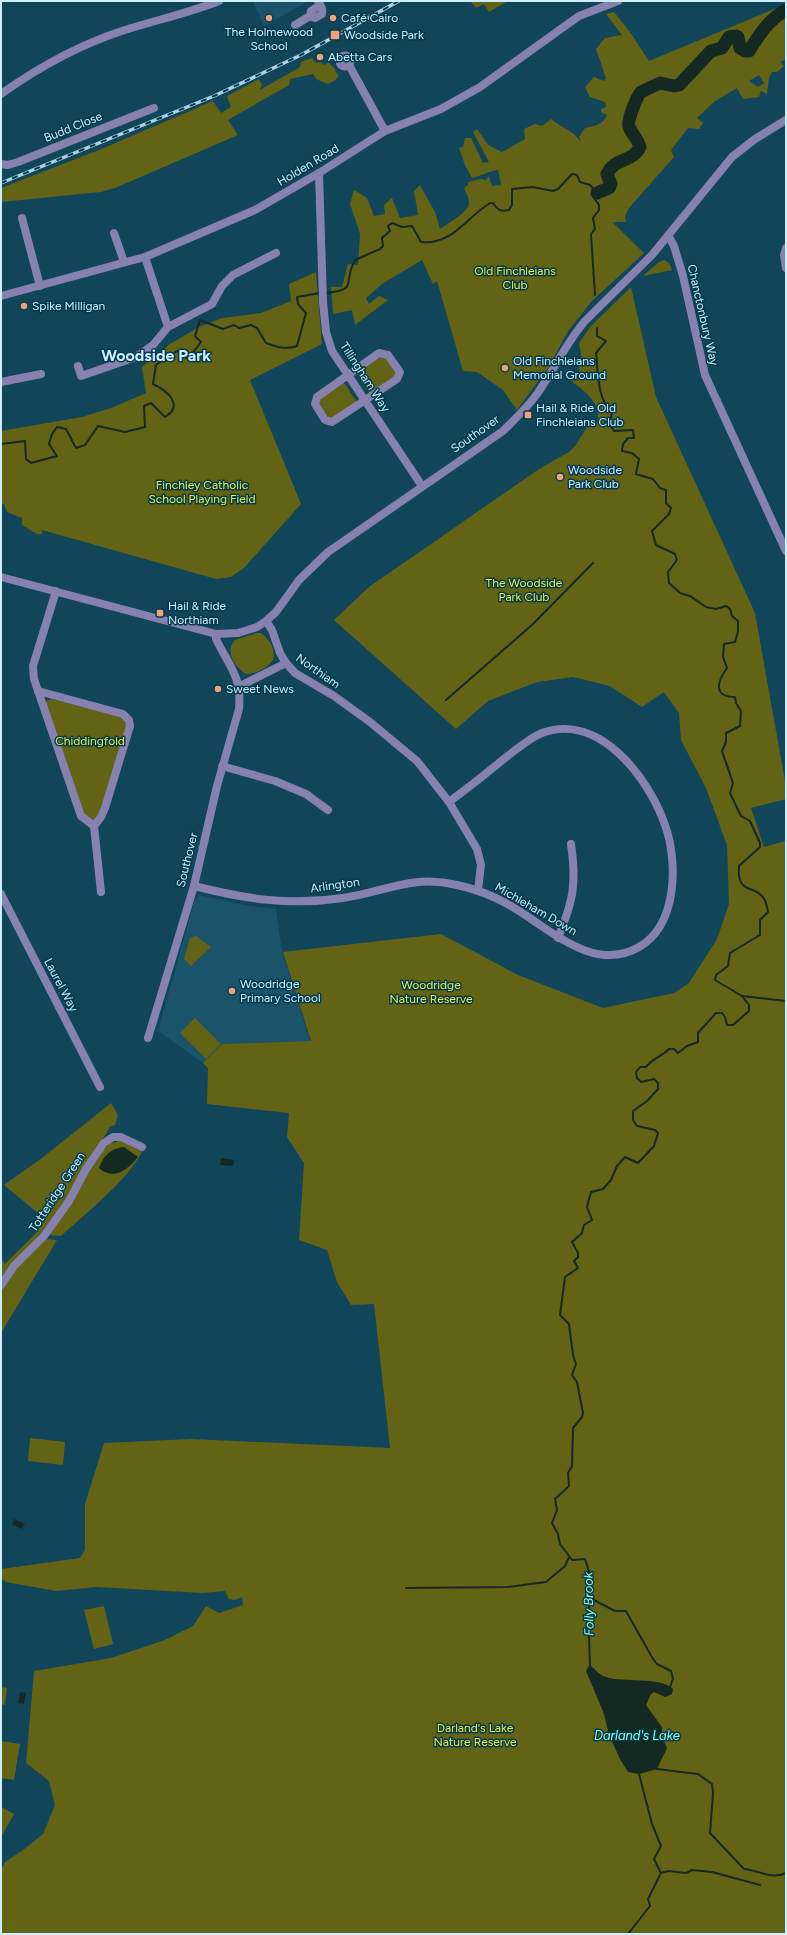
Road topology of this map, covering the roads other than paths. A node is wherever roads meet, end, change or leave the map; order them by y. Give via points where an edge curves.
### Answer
1 (219, 1) edge
2 (618, 1) edge
3 (319, 3) edge
4 (594, 5) edge
5 (295, 25) dead end
6 (349, 65) dead end
7 (1, 94) edge
8 (154, 108) dead end
9 (786, 120) edge
10 (385, 131) junction
11 (1, 164) edge
12 (319, 173) junction
13 (22, 218) dead end
14 (114, 233) dead end
15 (668, 235) junction
16 (786, 248) edge
17 (276, 253) dead end
18 (145, 257) junction
19 (124, 262) junction
20 (786, 268) edge
21 (40, 286) junction
22 (1, 296) edge
23 (168, 327) junction
24 (78, 366) dead end
25 (41, 374) dead end
26 (349, 376) junction
27 (1, 382) edge
28 (366, 401) junction
29 (422, 486) junction
30 (786, 551) edge
31 (1, 577) edge
32 (56, 591) junction
33 (266, 621) junction
34 (216, 634) junction
35 (286, 663) junction
36 (240, 686) junction
37 (38, 691) junction
38 (222, 766) junction
39 (449, 802) junction
40 (328, 810) dead end
41 (94, 826) junction
42 (571, 844) dead end
43 (194, 886) junction
44 (478, 890) junction
45 (101, 892) dead end
46 (1, 894) edge
47 (558, 938) junction
48 (148, 1038) dead end
49 (100, 1087) dead end
50 (142, 1147) dead end
51 (1, 1285) edge

1 - 7 street via 124,30 91,43 39,69
2 - 4 street, Holden Road
3 - 5 street via 311,11 310,16
4 - 10 street, Holden Road via 480,87 441,109
6 - 10 street
8 - 11 street, Budd Close via 18,162
9 - 15 street via 755,139 732,158
10 - 12 street, Holden Road
12 - 18 street, Holden Road via 255,210
12 - 26 street, Tillingham Way via 322,285 327,339
13 - 21 street
14 - 19 street
15 - 29 street, Southover via 652,255 575,332 552,372 522,413 503,431
15 - 30 street, Chanctonbury Way via 683,276 705,375
16 - 20 street
17 - 23 street via 233,275 222,286 212,304
18 - 19 street, Holden Road
18 - 23 street
19 - 21 street, Holden Road
21 - 22 street, Holden Road
23 - 24 street via 153,345 136,358 82,376
25 - 27 street
26 - 28 street, Tillingham Way
26 - 28 street via 315,400 325,420 332,422
26 - 28 street via 379,353 388,355 400,372 399,376
28 - 29 street, Tillingham Way
29 - 33 street, Southover via 328,552 299,580 276,612
31 - 32 street
32 - 34 street
32 - 37 street via 34,666 34,679
33 - 34 street via 243,632
33 - 35 street, Northiam
34 - 36 street via 216,639
35 - 36 street
35 - 39 street, Northiam via 295,672 370,722 417,761
36 - 38 street, Southover via 238,708
37 - 41 street via 81,816
37 - 41 street via 123,714 129,720 130,726 105,808
38 - 40 street via 276,781 306,794
38 - 43 street, Southover
39 - 44 street, Northiam via 477,849 481,865
39 - 47 street, Michleham Down via 542,733 568,729 584,732 617,752 635,769 658,807 666,827 672,869 669,909 648,940 626,952 609,954 588,951
41 - 45 street
42 - 47 street via 574,861 572,899
43 - 44 street, Arlington via 250,899 296,902 345,898 420,881 451,883
43 - 48 street, Southover
44 - 47 street, Michleham Down via 512,906
46 - 49 street, Laurel Way
50 - 51 street, Totteridge Green via 121,1137 113,1137 104,1143 69,1201 44,1236 14,1266

